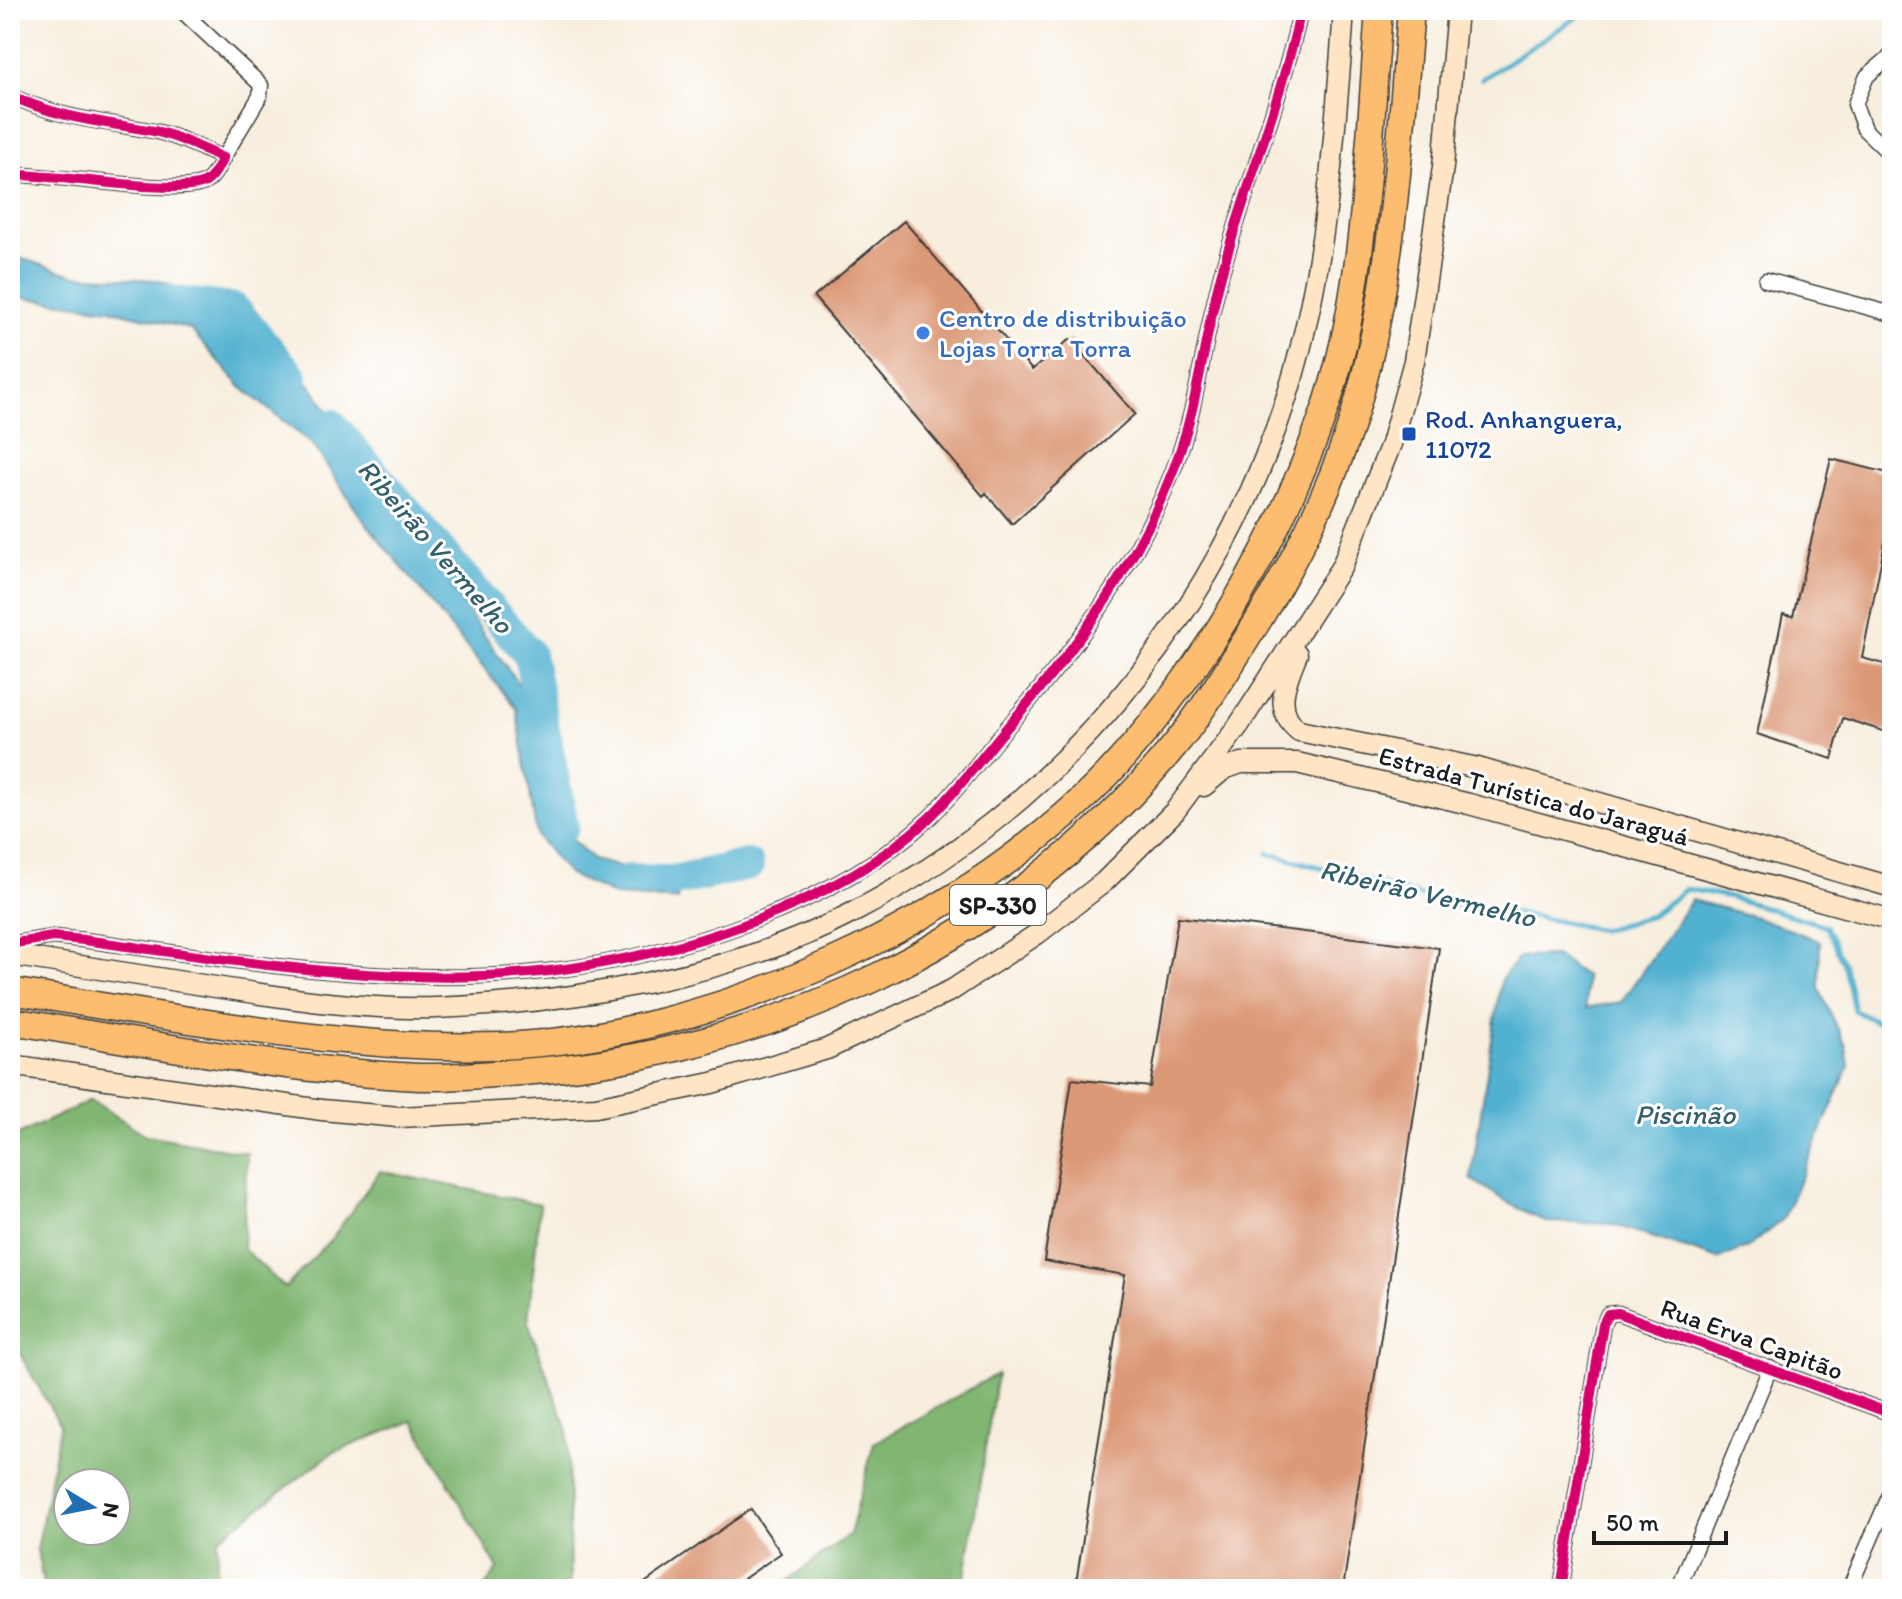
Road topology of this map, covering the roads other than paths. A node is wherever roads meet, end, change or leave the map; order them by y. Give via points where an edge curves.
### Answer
1 (181, 10) edge
2 (1301, 10) edge
3 (1344, 10) edge
4 (1379, 10) edge
5 (1411, 10) edge
6 (1457, 10) edge
7 (1892, 55) edge
8 (10, 95) edge
9 (1892, 156) edge
10 (223, 158) junction
11 (10, 175) edge
12 (1766, 280) dead end
13 (1892, 314) edge
14 (1313, 615) junction
15 (1175, 811) junction
16 (1892, 887) edge
17 (1892, 920) edge
18 (10, 944) edge
19 (10, 955) edge
20 (10, 991) edge
21 (10, 1021) edge
22 (10, 1065) edge
23 (1770, 1368) junction
24 (1892, 1414) edge
25 (1892, 1490) edge
26 (1561, 1589) edge
27 (1678, 1589) edge
28 (1849, 1589) edge

1 - 10 street via 261,85 260,96
2 - 18 street via 1213,304 1188,430 1173,472 1098,611 1042,687 927,819 869,864 753,920 664,949 550,971 436,977 311,969 53,937
3 - 19 main road via 1313,292 1273,436 1229,534 1189,604 1107,715 1047,778 964,846 849,915 790,940 686,973 520,1003 431,1008 317,1003
4 - 20 highway, SP-330 via 1355,267 1341,343 1323,415 1275,530 1223,622 1151,723 1116,765 1004,864 941,905 816,970 734,1001 553,1041 503,1046 319,1037
5 - 21 highway, SP-330 via 1395,193 1373,340 1349,429 1316,514 1273,598 1170,751 1089,834 1017,892 925,952 858,987 701,1043 619,1062 420,1077 317,1067
6 - 14 main road via 1424,310 1405,399 1369,505
7 - 9 street via 1867,76 1855,104 1864,129
8 - 10 street via 34,107 182,140
10 - 11 street via 201,185
12 - 13 street
14 - 15 main road
14 - 16 main road, Estrada Turística do Jaraguá via 1283,693 1283,712 1299,731 1478,768
15 - 17 main road, Estrada Turística do Jaraguá via 1224,769 1255,761 1297,763 1469,804
15 - 22 main road via 1069,911 952,990 827,1049 712,1083 596,1107 399,1117
23 - 24 street, Rua Erva Capitão
23 - 26 street, Rua Erva Capitão via 1618,1313 1608,1314
23 - 27 street
25 - 28 street

